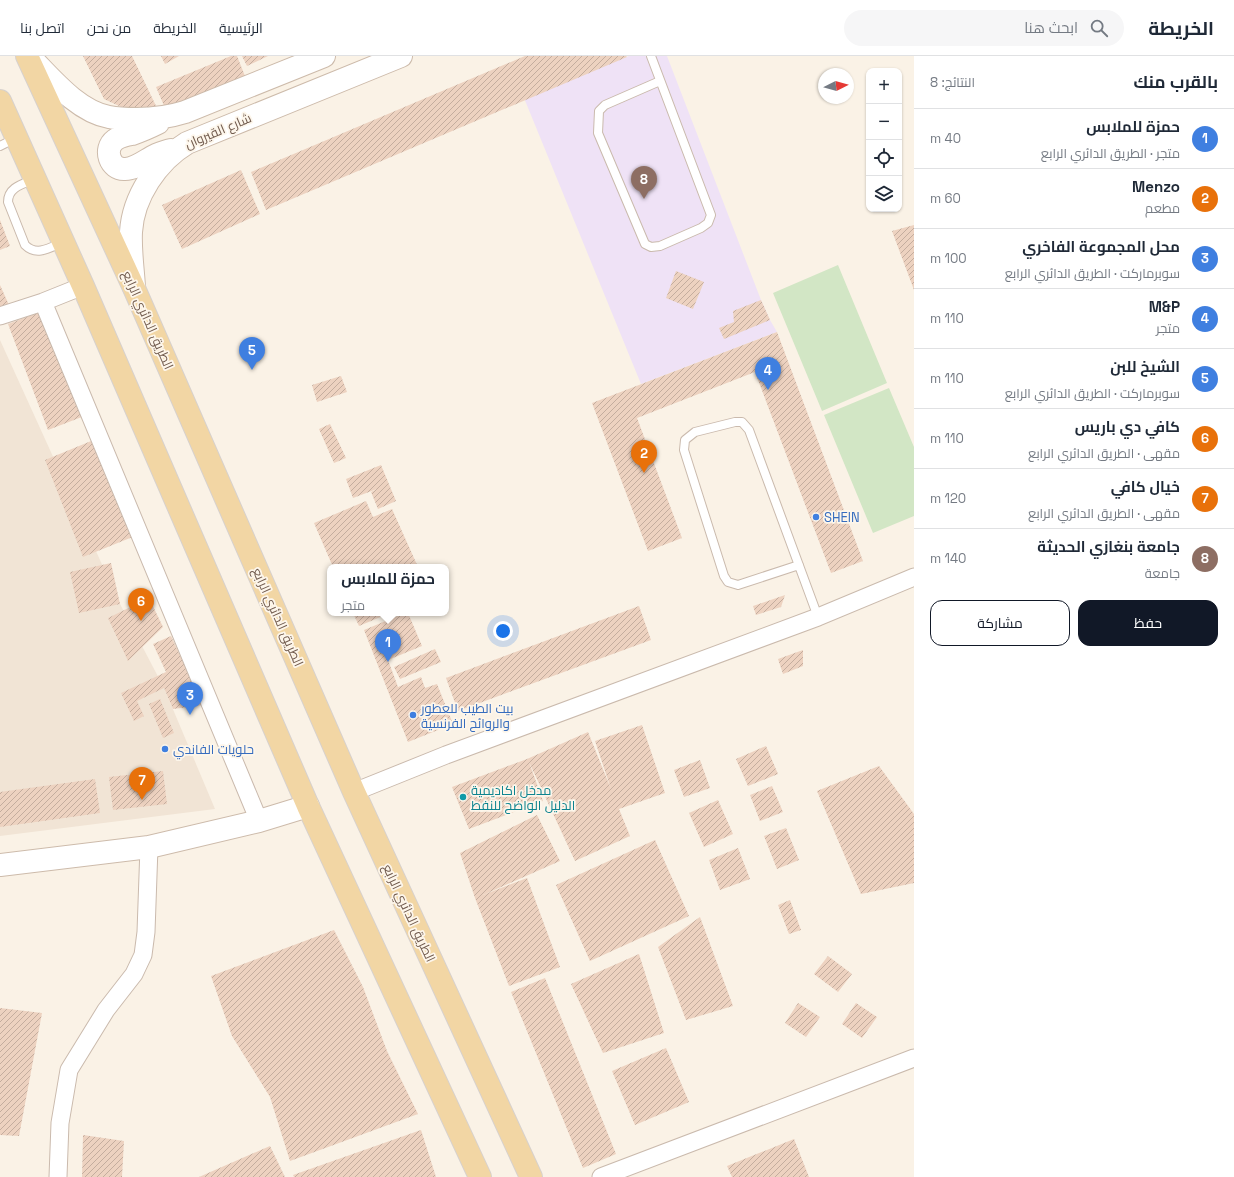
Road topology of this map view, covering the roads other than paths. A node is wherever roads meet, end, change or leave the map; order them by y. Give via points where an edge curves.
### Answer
1 (28, 56) edge
2 (324, 56) edge
3 (401, 56) edge
4 (651, 56) edge
5 (660, 81) junction
6 (0, 102) edge
7 (174, 116) junction
8 (8, 142) edge
9 (178, 148) junction
10 (35, 179) junction
11 (63, 242) junction
12 (83, 286) junction
13 (134, 288) junction
14 (43, 302) junction
15 (0, 316) edge
16 (799, 565) junction
17 (914, 577) edge
18 (818, 617) junction
19 (354, 792) junction
20 (308, 806) junction
21 (259, 821) junction
22 (149, 847) junction
23 (0, 865) edge
24 (914, 1058) edge
25 (58, 1177) edge
26 (480, 1177) edge
27 (530, 1177) edge
28 (601, 1177) edge

1 - 7 main road via 75,101 97,114 126,119
1 - 13 main road, الطريق الدائري الرابع
2 - 7 main road
3 - 9 main road, شارع القيروان
4 - 5 lane
5 - 5 lane via 711,215 708,223 701,228 660,246 651,247 645,244 598,133 598,118 605,105
6 - 8 main road
7 - 9 main road via 119,137 113,141 108,153 113,165 126,169
8 - 10 main road
9 - 13 main road, شارع القيروان via 161,164 137,205 131,233
10 - 11 main road
10 - 11 lane via 14,188 8,197 26,245 38,252
11 - 12 main road
12 - 14 street
12 - 20 main road
13 - 19 main road, الطريق الدائري الرابع
14 - 15 street
14 - 21 street
16 - 16 lane via 749,430 742,422 695,432 685,440 684,450 728,582 738,585
16 - 18 lane
17 - 18 street
18 - 19 street via 453,752
19 - 27 main road, الطريق الدائري الرابع
20 - 21 main road
20 - 26 main road
21 - 22 main road
22 - 23 main road
22 - 25 street via 143,955 134,974 106,1010 69,1070 60,1123
24 - 28 street

